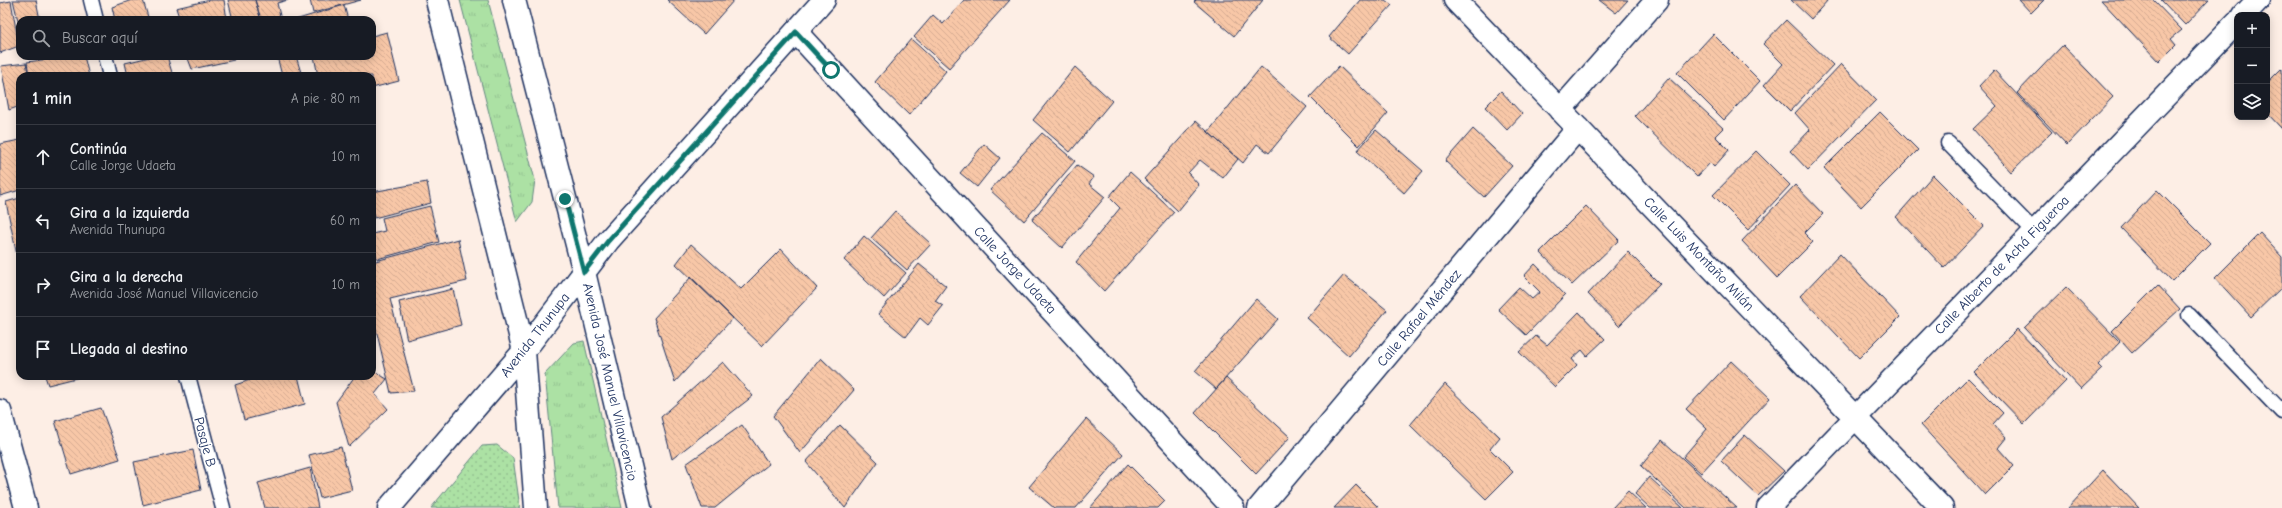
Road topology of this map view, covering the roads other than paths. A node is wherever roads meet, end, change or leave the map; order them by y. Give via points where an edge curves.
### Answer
1 (91, 0) edge
2 (437, 0) edge
3 (514, 0) edge
4 (824, 0) edge
5 (1455, 0) edge
6 (1657, 0) edge
7 (2258, 0) edge
8 (2247, 12) edge
9 (95, 16) edge
10 (2234, 25) edge
11 (796, 32) junction
12 (106, 60) edge
13 (109, 72) edge
14 (1560, 110) junction
15 (1578, 128) junction
16 (1948, 143) dead end
17 (2035, 232) junction
18 (584, 272) junction
19 (2189, 315) dead end
20 (524, 351) junction
21 (189, 380) edge
22 (0, 411) edge
23 (2282, 412) edge
24 (1854, 417) junction
25 (26, 508) edge
26 (223, 508) edge
27 (389, 508) edge
28 (536, 508) edge
29 (640, 508) edge
30 (1233, 508) edge
31 (1259, 508) edge
32 (1768, 508) edge
33 (1942, 508) edge

1 - 9 lane
2 - 20 street
3 - 18 street, Avenida José Manuel Villavicencio
4 - 11 street, Avenida Thunupa
5 - 14 street, Calle Luis Montaño Milán
6 - 14 street
7 - 8 street
10 - 17 street, Calle Alberto de Achá Figueroa
11 - 18 street, Avenida Thunupa via 608,241
11 - 30 street, Calle Jorge Udaeta
12 - 13 lane
14 - 15 street, Calle Luis Montaño Milán
15 - 24 street, Calle Luis Montaño Milán
15 - 31 street, Calle Rafael Méndez
16 - 17 lane
17 - 24 street, Calle Alberto de Achá Figueroa
18 - 20 street, Avenida Thunupa
18 - 29 street, Avenida José Manuel Villavicencio
19 - 23 lane
20 - 27 street, Avenida Thunupa
20 - 28 street
21 - 26 lane, Pasaje B
22 - 25 street
24 - 32 street, Calle Alberto de Achá Figueroa
24 - 33 street, Calle Luis Montaño Milán

